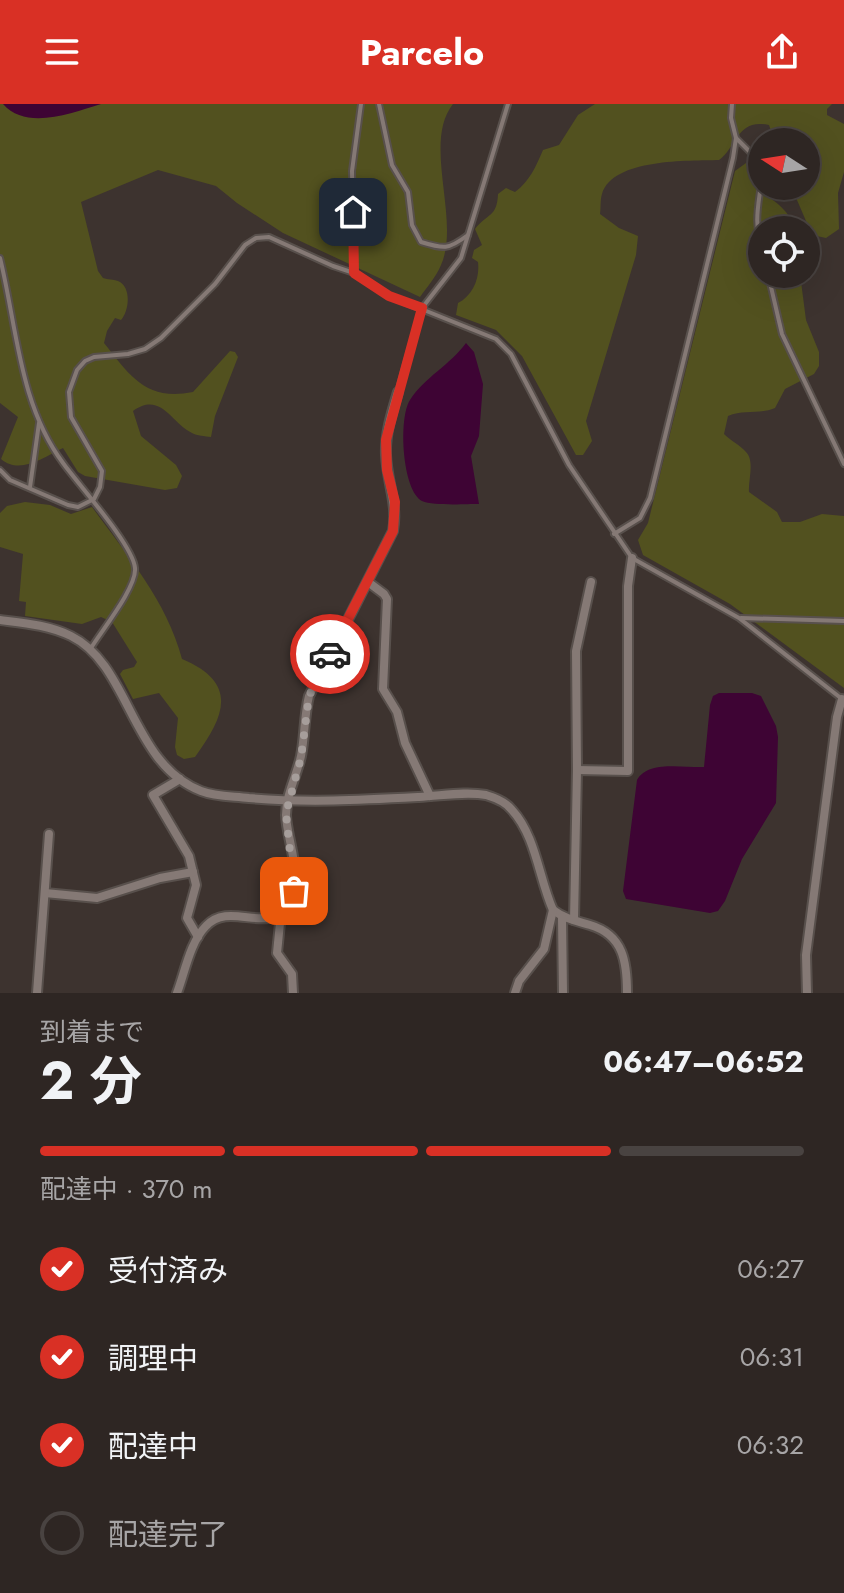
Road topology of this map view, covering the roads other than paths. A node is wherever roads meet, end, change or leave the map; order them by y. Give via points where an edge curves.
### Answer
1 (361, 104) edge
2 (379, 104) edge
3 (508, 104) edge
4 (732, 104) edge
5 (736, 138) junction
6 (748, 150) edge
7 (468, 235) junction
8 (0, 258) edge
9 (354, 273) junction
10 (771, 288) edge
11 (422, 308) junction
12 (398, 392) joint
13 (39, 421) junction
14 (844, 464) edge
15 (0, 470) edge
16 (10, 480) junction
17 (0, 483) edge
18 (30, 487) junction
19 (94, 499) junction
20 (614, 534) junction
21 (632, 558) junction
22 (368, 582) junction
23 (591, 582) dead end
24 (739, 618) junction
25 (0, 620) edge
26 (844, 621) edge
27 (90, 650) junction
28 (843, 700) edge
29 (577, 770) junction
30 (180, 779) junction
31 (430, 796) junction
32 (288, 801) junction
33 (49, 834) dead end
34 (193, 872) junction
35 (45, 893) junction
36 (553, 910) junction
37 (281, 913) junction
38 (562, 917) junction
39 (574, 920) junction
40 (198, 937) junction
41 (37, 993) edge
42 (177, 993) edge
43 (293, 993) edge
44 (515, 993) edge
45 (563, 993) edge
46 (627, 993) edge
47 (807, 993) edge

1 - 9 lane via 352,171
2 - 7 lane via 392,165 408,192 412,225 421,242 443,249
3 - 7 lane
4 - 5 lane
5 - 6 lane
5 - 20 lane via 650,498 640,518
7 - 11 lane via 461,258
8 - 13 lane
9 - 11 lane via 389,296
9 - 19 lane via 269,237 256,238 161,338 145,349 85,361 77,370 69,404 102,471
10 - 14 lane via 782,334
11 - 12 lane
11 - 20 lane via 496,339 511,354 569,465
12 - 22 street via 386,440 396,515 389,543
13 - 18 lane
13 - 19 lane via 60,459
15 - 16 lane
16 - 17 lane
16 - 18 lane
18 - 19 lane via 78,507
19 - 27 lane via 135,564 135,579
20 - 21 lane
21 - 24 lane
21 - 29 street via 628,771
22 - 31 street via 387,599 383,689
22 - 32 street via 309,696 301,758
23 - 29 street via 576,651
24 - 26 lane
24 - 28 lane
25 - 27 street via 50,628
27 - 30 street via 156,756
28 - 47 street via 807,951
29 - 39 street
30 - 32 street via 217,795
30 - 34 street via 153,795
31 - 32 street
31 - 36 street via 475,794 508,805 526,832
32 - 37 street via 294,891
33 - 35 street
34 - 35 street via 97,898
34 - 40 street via 196,885 187,918
35 - 41 street
36 - 38 street
36 - 44 street via 544,949
37 - 40 street via 260,919 223,915
37 - 43 street via 277,953 292,974
38 - 39 street
38 - 45 street
39 - 46 street via 603,931 618,944 627,964
40 - 42 street

